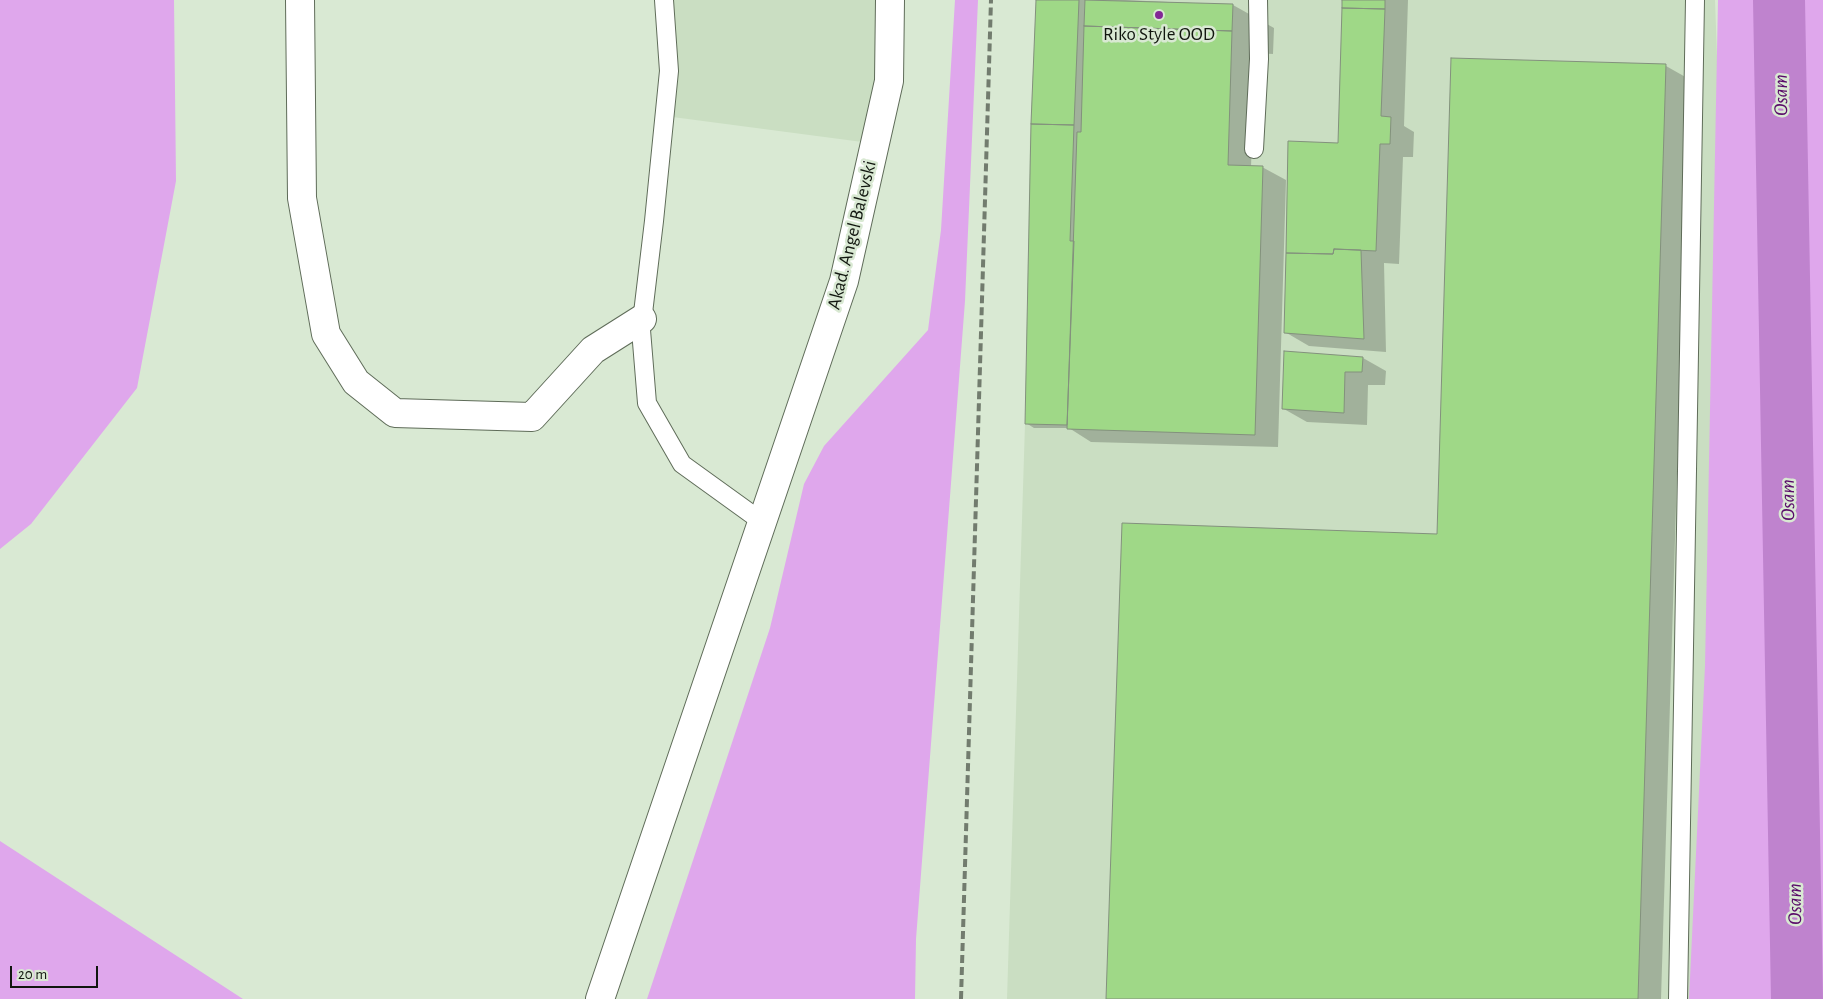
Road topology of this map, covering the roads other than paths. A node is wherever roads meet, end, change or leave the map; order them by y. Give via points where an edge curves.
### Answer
1 (300, 0) edge
2 (664, 0) edge
3 (890, 0) edge
4 (1258, 0) edge
5 (1695, 0) edge
6 (1254, 149) dead end
7 (642, 319) junction
8 (762, 521) junction
9 (600, 999) edge
10 (1678, 999) edge

1 - 7 street via 302,198 326,334 356,382 395,413 532,417 593,350
2 - 7 lane via 669,71
3 - 8 street, Akad. Angel Balevski via 889,80 844,281
4 - 6 lane via 1259,59
5 - 10 lane
7 - 8 lane via 647,403 682,464
8 - 9 street, Akad. Angel Balevski

